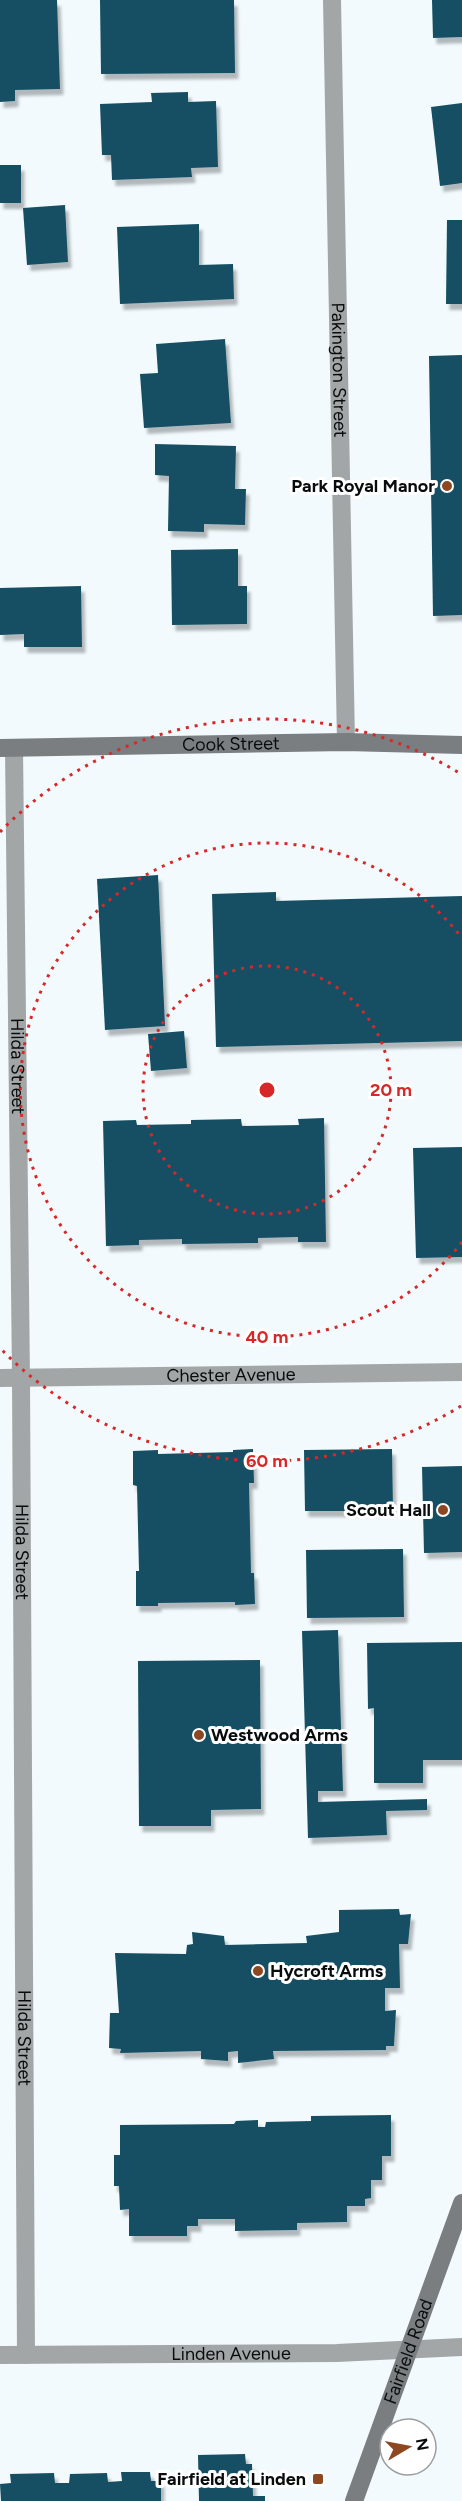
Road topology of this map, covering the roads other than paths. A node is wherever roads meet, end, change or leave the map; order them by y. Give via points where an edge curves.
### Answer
1 (332, 0) edge
2 (346, 742) junction
3 (462, 745) edge
4 (7, 748) edge
5 (462, 1372) edge
6 (0, 1378) edge
7 (21, 1378) junction
8 (462, 2203) edge
9 (462, 2347) edge
10 (408, 2350) junction
11 (0, 2355) edge
12 (26, 2355) junction
13 (354, 2501) edge

1 - 2 street, Pakington Street
2 - 3 main road, Cook Street
2 - 4 main road, Cook Street
4 - 7 street, Hilda Street
5 - 7 street, Chester Avenue
6 - 7 street, Chester Avenue
7 - 12 street, Hilda Street
8 - 10 main road, Fairfield Road
9 - 10 street, Linden Avenue
10 - 12 street, Linden Avenue
10 - 13 main road, Fairfield Road
11 - 12 street, Linden Avenue

